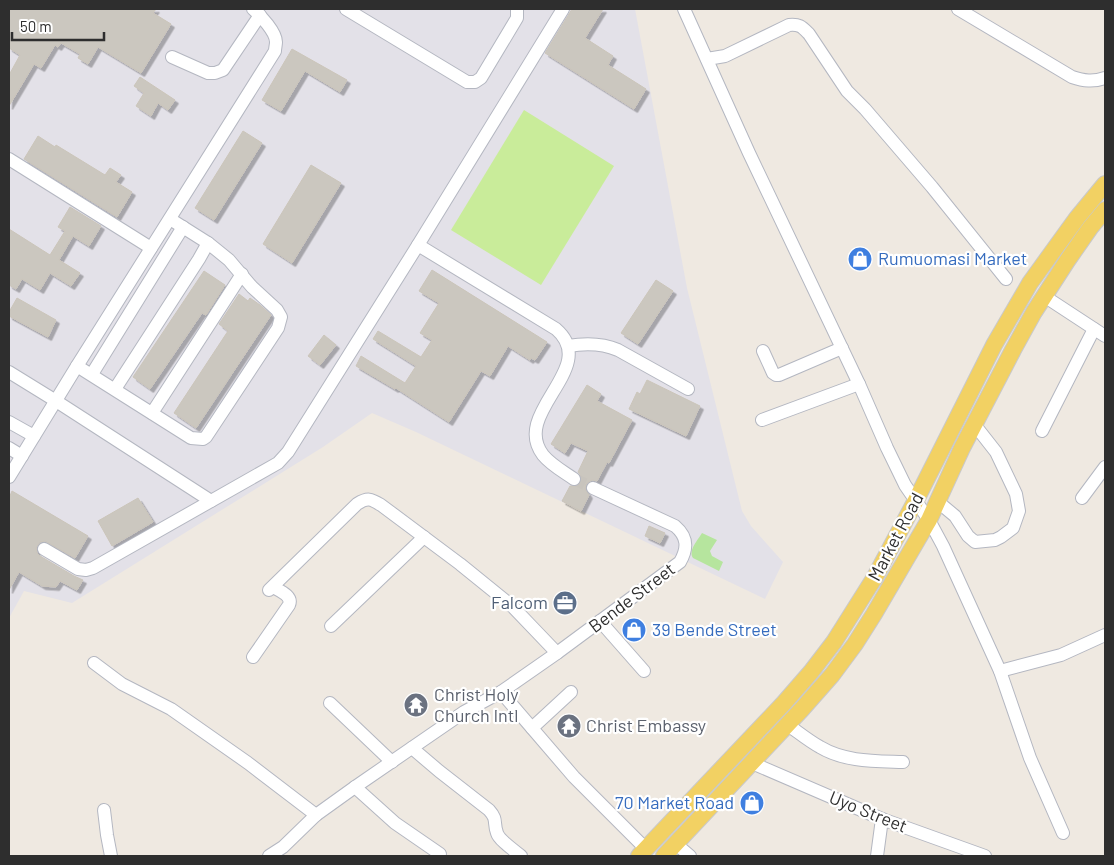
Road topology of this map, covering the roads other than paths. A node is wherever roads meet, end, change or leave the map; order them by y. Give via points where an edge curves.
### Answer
1 (346, 9) edge
2 (517, 9) edge
3 (563, 9) edge
4 (684, 9) edge
5 (958, 9) edge
6 (256, 12) edge
7 (172, 57) dead end
8 (707, 59) junction
9 (1105, 78) edge
10 (9, 159) edge
11 (1105, 184) edge
12 (1105, 210) edge
13 (170, 219) junction
14 (183, 227) junction
15 (208, 243) junction
16 (418, 245) junction
17 (151, 248) junction
18 (242, 274) junction
19 (1006, 278) dead end
20 (1044, 296) junction
21 (1094, 329) junction
22 (1105, 336) edge
23 (568, 346) junction
24 (842, 348) junction
25 (763, 351) dead end
26 (77, 366) junction
27 (9, 372) edge
28 (92, 374) junction
29 (859, 384) junction
30 (115, 389) junction
31 (688, 389) dead end
32 (56, 401) junction
33 (152, 413) junction
34 (762, 420) dead end
35 (9, 422) edge
36 (974, 424) junction
37 (1042, 431) dead end
38 (34, 436) junction
39 (9, 448) edge
40 (22, 456) junction
41 (1105, 467) edge
42 (9, 477) edge
43 (574, 479) tunnel mouth
44 (593, 488) tunnel mouth
45 (1082, 498) dead end
46 (937, 501) junction
47 (211, 502) junction
48 (915, 502) junction
49 (929, 520) junction
50 (424, 537) junction
51 (44, 549) dead end
52 (600, 622) junction
53 (331, 626) dead end
54 (1105, 635) edge
55 (557, 653) junction
56 (252, 657) dead end
57 (94, 664) dead end
58 (644, 671) dead end
59 (1000, 671) junction
60 (501, 692) junction
61 (571, 692) dead end
62 (330, 703) dead end
63 (788, 725) junction
64 (532, 728) junction
65 (412, 748) junction
66 (392, 762) junction
67 (903, 762) dead end
68 (752, 763) junction
69 (354, 787) junction
70 (104, 810) dead end
71 (316, 815) junction
72 (882, 819) junction
73 (1063, 833) dead end
74 (676, 844) junction
75 (643, 852) edge
76 (440, 854) dead end
77 (111, 856) edge
78 (269, 856) edge
79 (521, 856) edge
80 (664, 856) edge
81 (690, 856) edge
82 (877, 856) edge
83 (985, 856) edge

1 - 2 street via 467,82 481,78 518,18
3 - 16 street
4 - 8 street
5 - 9 street via 1072,77 1086,81
6 - 7 street via 223,70 208,73
6 - 13 street via 273,32 275,51
8 - 19 street via 725,56 789,25 802,27 847,91 932,187
8 - 24 street
10 - 17 street
11 - 48 main road, Market Road via 1030,283 994,345
12 - 20 main road, Market Road
13 - 14 street
13 - 17 street
14 - 15 street
14 - 28 street
15 - 18 street
15 - 30 street
16 - 23 street via 556,329
16 - 47 street via 288,452 278,462
17 - 26 street
18 - 33 street
18 - 33 street via 277,310 281,317 278,328 206,437 192,438
20 - 21 street
20 - 36 main road, Market Road
21 - 22 street
21 - 37 street
23 - 31 street via 611,346
23 - 43 street via 570,354 565,371 540,414 535,438 544,456
24 - 25 street via 779,376 773,373
24 - 29 street
26 - 28 street
26 - 32 street
27 - 32 street
28 - 30 street
29 - 34 street
29 - 48 street
30 - 33 street
32 - 38 street
32 - 47 street
35 - 38 street
36 - 46 main road, Market Road
36 - 46 street via 996,452 1016,494 1019,512 1013,528 995,540 975,542 955,516
38 - 40 street
39 - 40 street
40 - 42 street
41 - 45 street
44 - 52 street, Bende Street via 675,526 685,539 685,555 680,562
46 - 49 main road, Market Road
47 - 51 street via 86,570 78,569
48 - 49 street
48 - 75 main road, Market Road via 853,613 817,665
49 - 59 street
49 - 63 main road, Market Road via 855,644
50 - 53 street
50 - 55 street via 512,606
50 - 56 street via 374,501 366,499 358,504 271,588 291,601
52 - 55 street, Bende Street
52 - 58 street
54 - 59 street via 1062,655
55 - 60 street, Bende Street
57 - 71 street via 122,684 171,710
59 - 73 street via 1030,758
60 - 64 street
60 - 65 street, Bende Street via 464,712
61 - 64 street
62 - 66 street
63 - 67 street via 820,748 839,756 860,761
63 - 68 main road, Market Road
64 - 75 street
65 - 66 street, Bende Street
65 - 79 street via 489,810 496,820 499,837
66 - 69 street, Bende Street
68 - 72 street, Uyo Street
68 - 74 main road, Market Road
69 - 71 street, Bende Street
69 - 76 street via 395,823
70 - 77 street
71 - 78 street, Bende Street
72 - 82 street
72 - 83 street, Uyo Street
74 - 80 main road, Market Road
74 - 81 street

